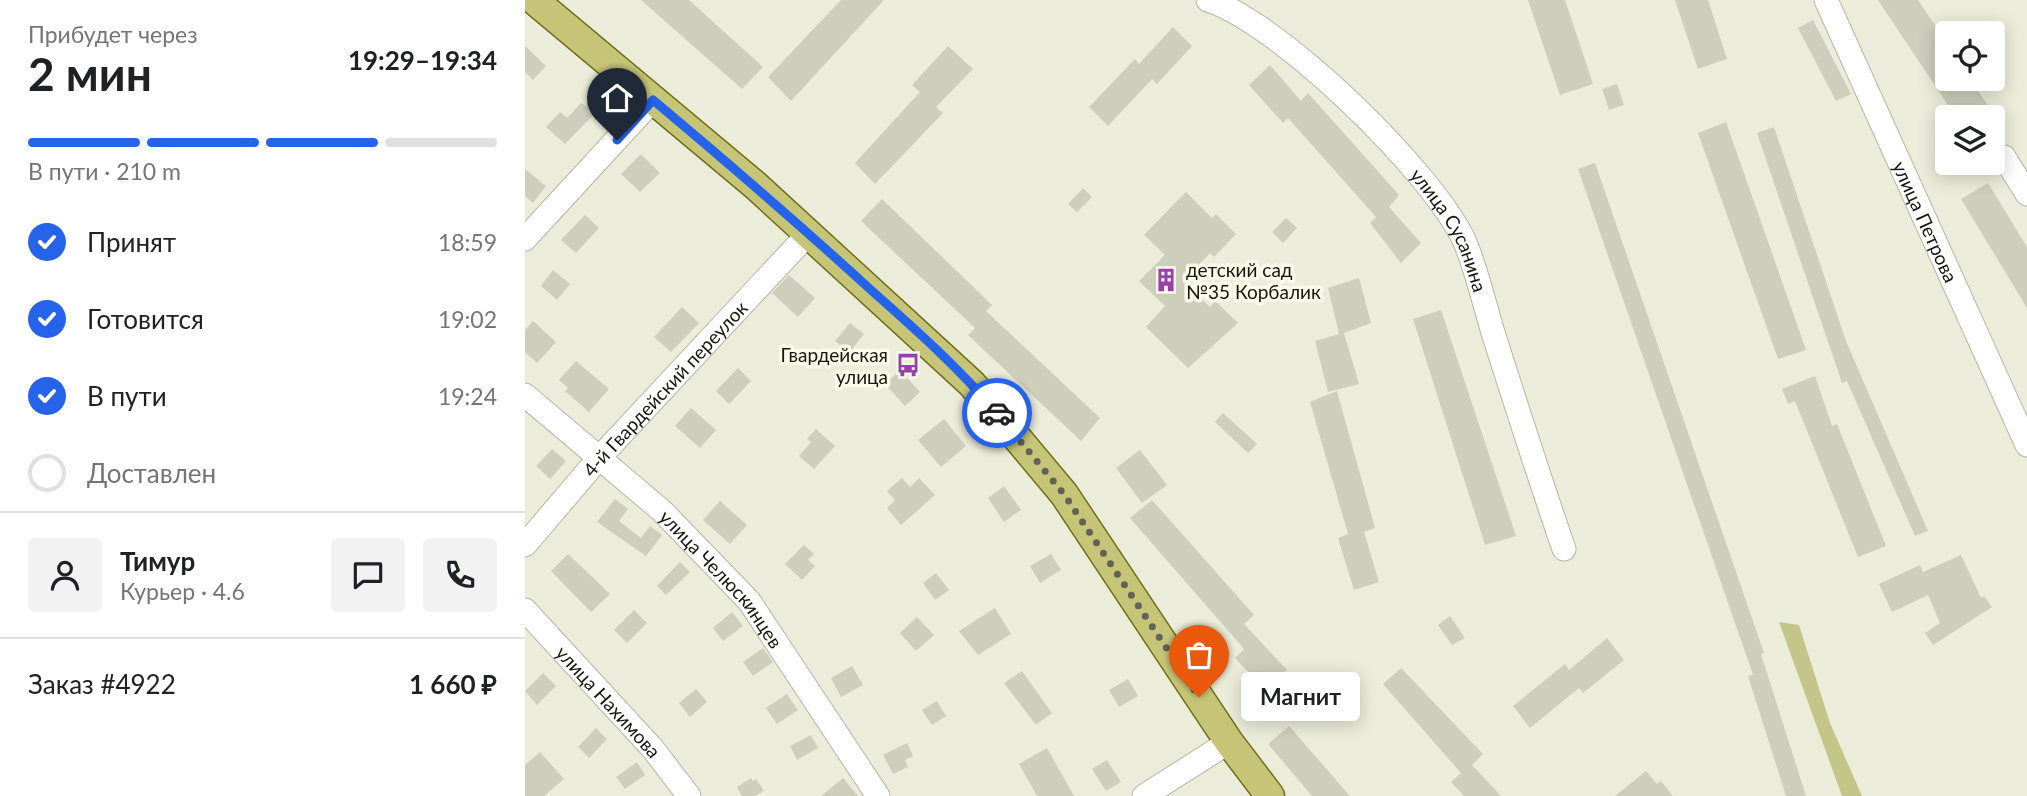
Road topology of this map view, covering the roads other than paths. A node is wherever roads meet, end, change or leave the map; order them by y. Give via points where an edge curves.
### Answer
1 (534, 0) edge
2 (1208, 0) edge
3 (1826, 0) edge
4 (653, 100) junction
5 (2005, 159) edge
6 (2027, 194) edge
7 (809, 233) junction
8 (525, 239) edge
9 (525, 395) edge
10 (2027, 444) edge
11 (599, 458) junction
12 (525, 545) edge
13 (1564, 549) dead end
14 (525, 610) edge
15 (1229, 743) junction
16 (689, 796) edge
17 (878, 796) edge
18 (1144, 796) edge
19 (1271, 796) edge

1 - 4 main road
2 - 13 street, улица Сусанина via 1227,6 1271,36 1342,93 1430,189 1464,240
3 - 10 street, улица Петрова
4 - 7 main road
4 - 8 street
5 - 6 street
7 - 11 street, 4-й Гвардейский переулок
7 - 15 main road via 972,384 1056,484
9 - 11 street, улица Челюскинцев
11 - 12 street, 4-й Гвардейский переулок
11 - 17 street, улица Челюскинцев via 662,511 749,601
14 - 16 street, улица Нахимова via 653,749
15 - 18 street
15 - 19 main road

